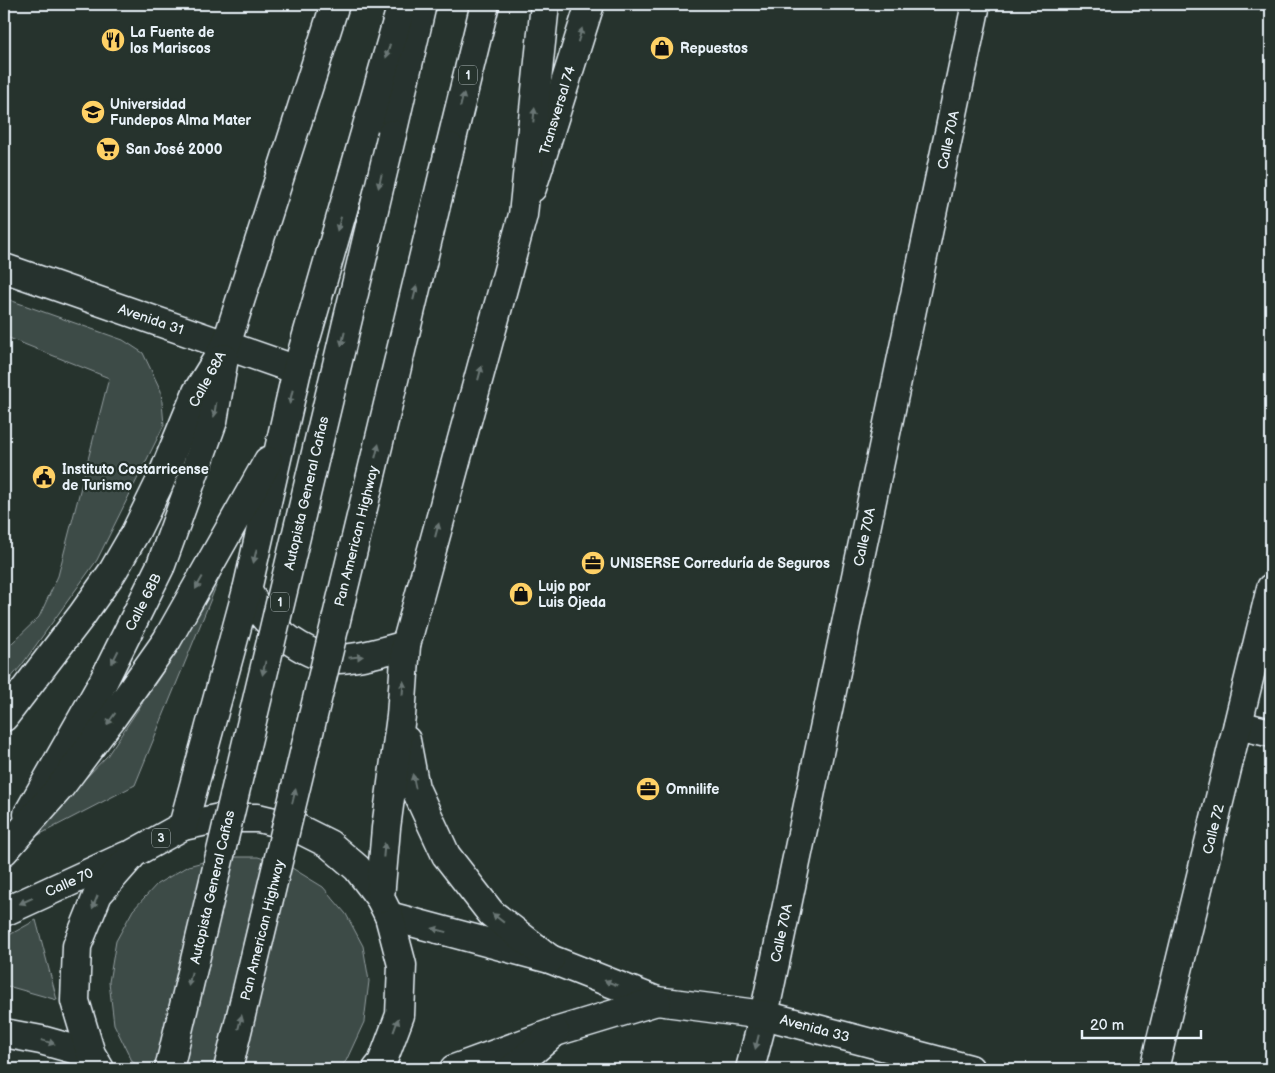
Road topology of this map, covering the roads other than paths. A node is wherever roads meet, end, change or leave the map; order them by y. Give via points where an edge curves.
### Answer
1 (335, 4) edge
2 (402, 4) edge
3 (422, 4) edge
4 (485, 4) edge
5 (545, 4) edge
6 (590, 4) edge
7 (976, 4) edge
8 (523, 216) junction
9 (4, 268) edge
10 (226, 344) junction
11 (297, 370) junction
12 (283, 434) junction
13 (1271, 588) edge
14 (247, 590) junction
15 (406, 645) junction
16 (401, 716) junction
17 (4, 717) edge
18 (1238, 725) junction
19 (1271, 734) edge
20 (183, 826) junction
21 (9, 846) edge
22 (134, 853) junction
23 (385, 907) junction
24 (4, 912) edge
25 (550, 959) junction
26 (656, 1001) junction
27 (764, 1015) junction
28 (556, 1032) junction
29 (4, 1033) edge
30 (97, 1065) edge
31 (168, 1069) edge
32 (228, 1069) edge
33 (377, 1069) edge
34 (454, 1069) edge
35 (512, 1069) edge
36 (750, 1069) edge
37 (970, 1069) edge
38 (1154, 1069) edge

1 - 10 main road, Calle 68A
2 -> 11 main road
3 -> 31 main road, Autopista General Cañas / 1, bridge
32 -> 4 main road, Pan American Highway / 1, bridge
8 -> 5 main road
8 -> 6 main road, Transversal 74
7 - 27 main road, Calle 70A
15 -> 8 main road
9 - 10 main road, Avenida 31
10 - 11 main road, Avenida 31
10 - 17 main road, Calle 68A via 197,392 159,484 113,571
10 -> 21 main road, Calle 68B via 213,421 161,565 103,682
11 -> 12 main road
12 -> 14 main road
12 -> 21 main road via 168,640 66,778
13 - 18 main road, Calle 72
14 -> 15 main road via 266,619 285,637 310,652 337,659 372,655
14 - 20 main road
16 -> 15 main road
23 -> 16 main road via 386,828
25 -> 16 main road via 491,914 446,855 415,788
18 - 19 main road
18 - 38 main road, Calle 72
20 - 22 main road, 3
20 - 23 main road, 3 via 220,818 258,818 295,827 328,844 357,868
22 -> 24 main road, Calle 70 / 3
22 -> 30 main road, 3 via 98,894 77,946 75,1001
25 -> 23 main road, Avenida 33
33 -> 23 main road, 3 via 400,1015 402,965
26 -> 25 main road, Avenida 33
26 - 27 main road, Avenida 33
26 - 28 main road, Avenida 33
27 -> 36 main road, Calle 70A
27 - 37 main road, Avenida 33
28 - 34 main road, Avenida 33
28 - 35 main road
29 -> 30 main road, 3 via 41,1040

